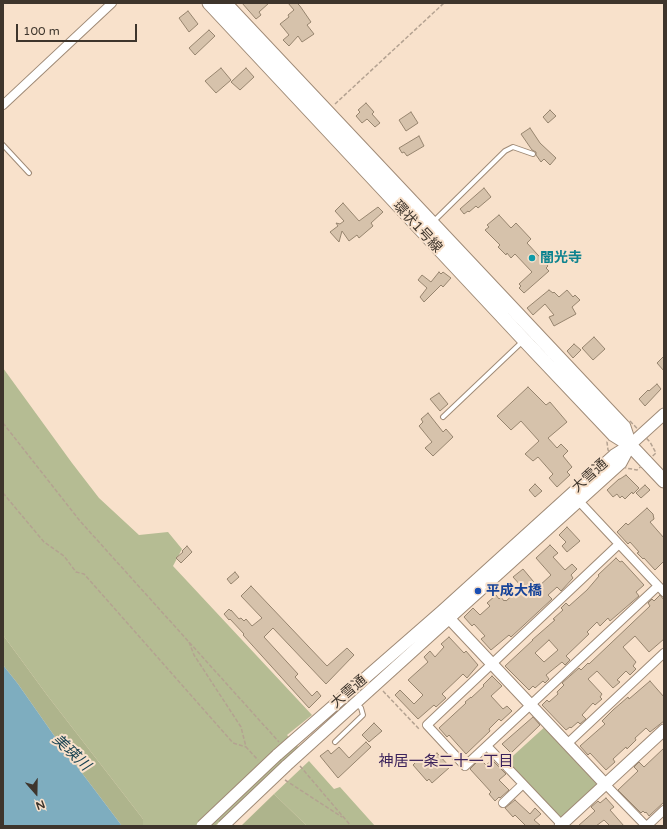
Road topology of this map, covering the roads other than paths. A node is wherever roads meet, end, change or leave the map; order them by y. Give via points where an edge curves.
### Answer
1 (112, 3) edge
2 (209, 3) edge
3 (225, 3) edge
4 (3, 105) edge
5 (3, 145) edge
6 (533, 154) dead end
7 (29, 173) dead end
8 (432, 224) junction
9 (524, 340) junction
10 (664, 414) edge
11 (443, 417) dead end
12 (630, 446) junction
13 (664, 481) edge
14 (575, 497) junction
15 (619, 544) junction
16 (661, 589) edge
17 (445, 615) junction
18 (664, 653) edge
19 (491, 664) junction
20 (356, 703) junction
21 (531, 705) junction
22 (664, 730) edge
23 (335, 742) dead end
24 (567, 744) junction
25 (487, 746) junction
26 (523, 784) junction
27 (606, 785) junction
28 (503, 803) dead end
29 (664, 810) edge
30 (202, 826) edge
31 (223, 826) edge
32 (562, 826) edge
33 (646, 826) edge

1 - 4 street
2 - 9 main road, 環状1号線
3 - 8 main road, 環状1号線
5 - 7 lane
6 - 8 lane via 513,147 505,151
8 - 12 main road, 環状1号線 via 624,427
9 - 11 lane
9 - 12 main road, 環状1号線 via 614,435
10 - 12 street, 大雪通
12 - 13 main road, 環状1号線
12 - 14 street, 大雪通 via 614,455
14 - 15 street
14 - 17 street, 大雪通
15 - 16 street
15 - 19 street
16 - 21 street
17 - 19 street
17 - 20 street, 大雪通
17 - 30 street, 大雪通, bridge via 281,752
18 - 24 street
19 - 21 street
19 - 25 street via 427,725 465,766
20 - 23 lane via 363,715
20 - 31 street, 大雪通, bridge
21 - 24 street
21 - 25 street
22 - 27 street
24 - 27 street
25 - 26 street
26 - 28 street
26 - 32 street
27 - 32 street
27 - 33 street
29 - 33 street

